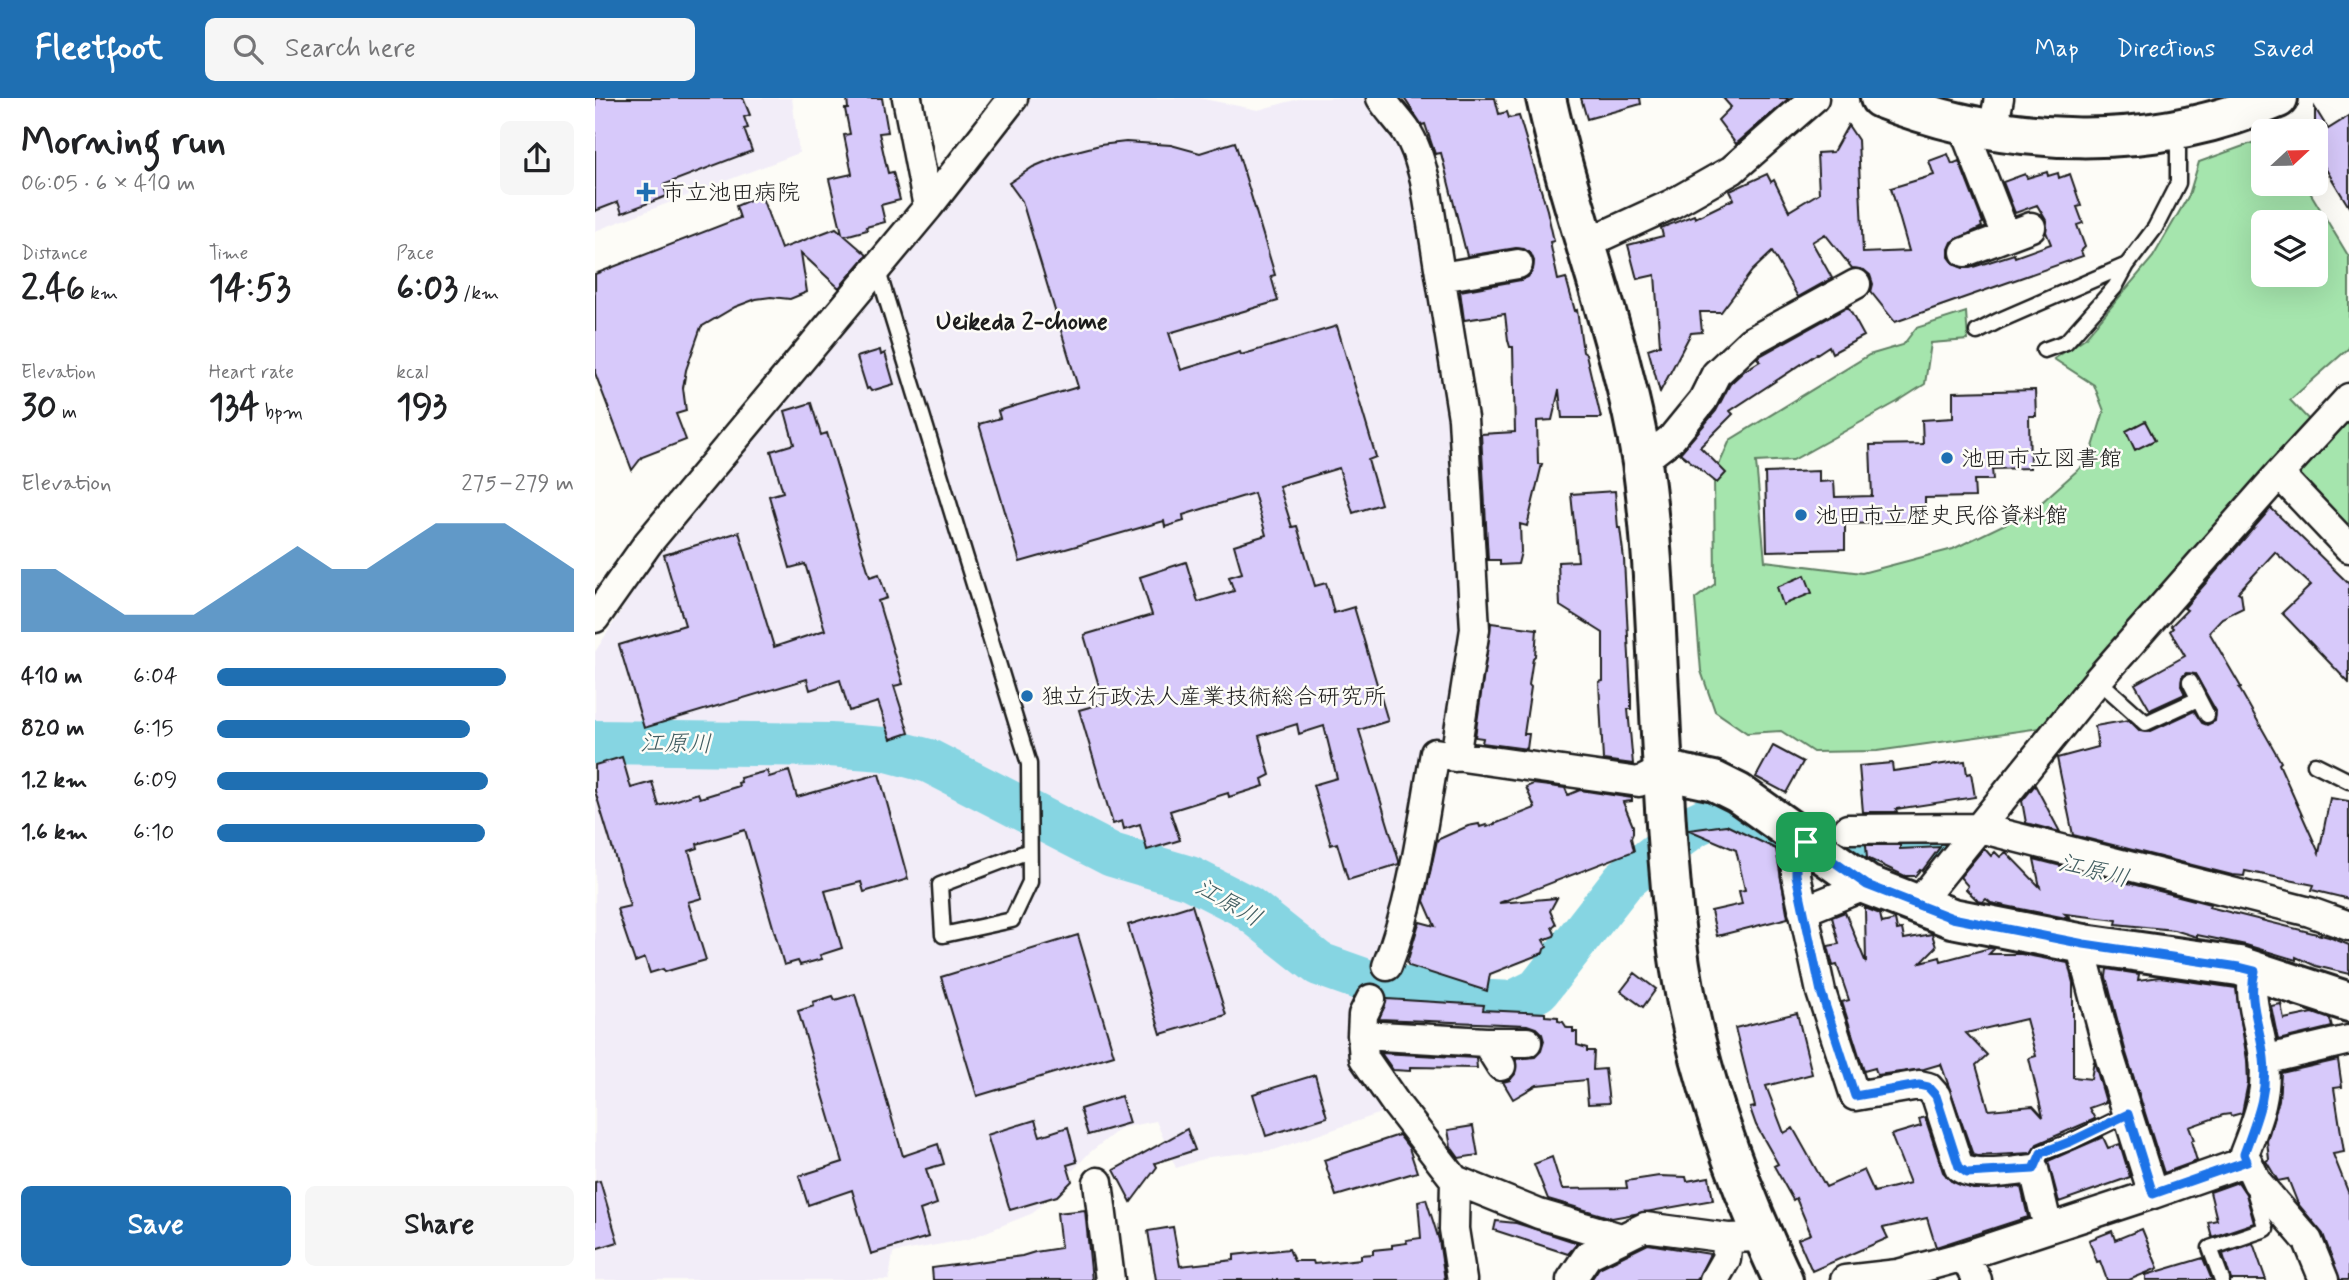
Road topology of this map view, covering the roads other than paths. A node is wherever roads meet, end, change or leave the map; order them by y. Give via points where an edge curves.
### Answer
1 (907, 98) edge
2 (1013, 98) edge
3 (1381, 98) edge
4 (1546, 98) edge
5 (1814, 98) edge
6 (1880, 98) edge
7 (2279, 98) edge
8 (1984, 117) edge
9 (2174, 131) junction
10 (928, 207) junction
11 (1585, 244) junction
12 (1965, 252) dead end
13 (1518, 264) dead end
14 (2127, 265) junction
15 (877, 268) junction
16 (1441, 277) junction
17 (1856, 284) dead end
18 (1977, 332) dead end
19 (2044, 350) dead end
20 (2349, 398) edge
21 (1641, 462) junction
22 (2279, 474) junction
23 (2349, 548) edge
24 (595, 618) edge
25 (2098, 680) junction
26 (2190, 682) dead end
27 (2198, 699) junction
28 (2207, 715) dead end
29 (1455, 757) junction
30 (2315, 764) dead end
31 (1663, 770) junction
32 (2349, 781) edge
33 (1848, 829) dead end
34 (1972, 836) junction
35 (1806, 842) junction
36 (1030, 850) junction
37 (1867, 885) junction
38 (1916, 905) junction
39 (1803, 911) junction
40 (2349, 926) edge
41 (2084, 944) junction
42 (1387, 966) dead end
43 (2255, 971) junction
44 (1371, 999) dead end
45 (2349, 1002) edge
46 (1362, 1035) junction
47 (2349, 1040) edge
48 (1486, 1042) junction
49 (1527, 1042) dead end
50 (2265, 1060) junction
51 (1501, 1066) dead end
52 (2128, 1114) junction
53 (2034, 1169) junction
54 (2252, 1172) junction
55 (1455, 1180) junction
56 (1098, 1182) dead end
57 (2153, 1194) junction
58 (2048, 1228) junction
59 (1745, 1237) junction
60 (1622, 1238) junction
61 (1971, 1268) edge
62 (1110, 1280) edge
63 (1462, 1280) edge
64 (1571, 1280) edge
65 (1714, 1280) edge
66 (1783, 1280) edge
67 (1845, 1280) edge
68 (2222, 1280) edge
69 (2324, 1280) edge

1 - 10 street
2 - 10 street
3 - 16 street via 1416,150
4 - 11 street
5 - 11 street via 1732,170
6 - 8 street via 1912,110
7 - 9 street
8 - 9 street via 2076,139
8 - 12 street via 2018,232
9 - 14 lane via 2178,183 2155,228
10 - 15 street
11 - 21 street via 1619,362
13 - 16 street
14 - 18 lane
14 - 19 lane via 2115,288 2066,342
15 - 24 street via 648,542
15 - 36 lane via 1029,764
16 - 29 street via 1463,418 1475,629
17 - 21 street via 1750,341 1716,374 1703,400 1672,438
20 - 22 street
21 - 31 street via 1650,534
22 - 23 street
22 - 25 street
25 - 27 lane via 2146,723
25 - 34 street
26 - 27 lane
27 - 28 lane
29 - 31 street via 1639,782
29 - 42 street via 1435,753 1402,928
30 - 32 lane
31 - 35 street via 1714,781 1738,793
31 - 59 street via 1678,946
33 - 34 street
34 - 38 street
34 - 40 street via 2310,912
35 - 37 street
35 - 39 street via 1796,858
36 - 36 lane via 940,885 943,935 1012,920 1030,882
37 - 38 street
37 - 39 street
38 - 41 street via 1952,918
39 - 53 street via 1821,992 1855,1096 1928,1087 1936,1096 1959,1167 1967,1173
41 - 43 street
41 - 52 street via 2084,959
43 - 45 street
43 - 50 street via 2251,986
44 - 46 street via 1363,1015
46 - 48 street
46 - 55 street via 1364,1058
47 - 50 street
48 - 49 street
48 - 51 street
50 - 54 street via 2265,1097 2244,1154
52 - 53 lane via 2041,1153
52 - 57 street
53 - 58 street
54 - 57 street
54 - 68 lane via 2266,1229 2210,1248
54 - 69 street via 2308,1241
55 - 60 street via 1539,1214
55 - 63 street via 1454,1229
56 - 62 street
57 - 58 street
58 - 61 street
59 - 60 street via 1645,1227
59 - 65 street
59 - 66 street
60 - 64 street via 1588,1255
61 - 67 street

